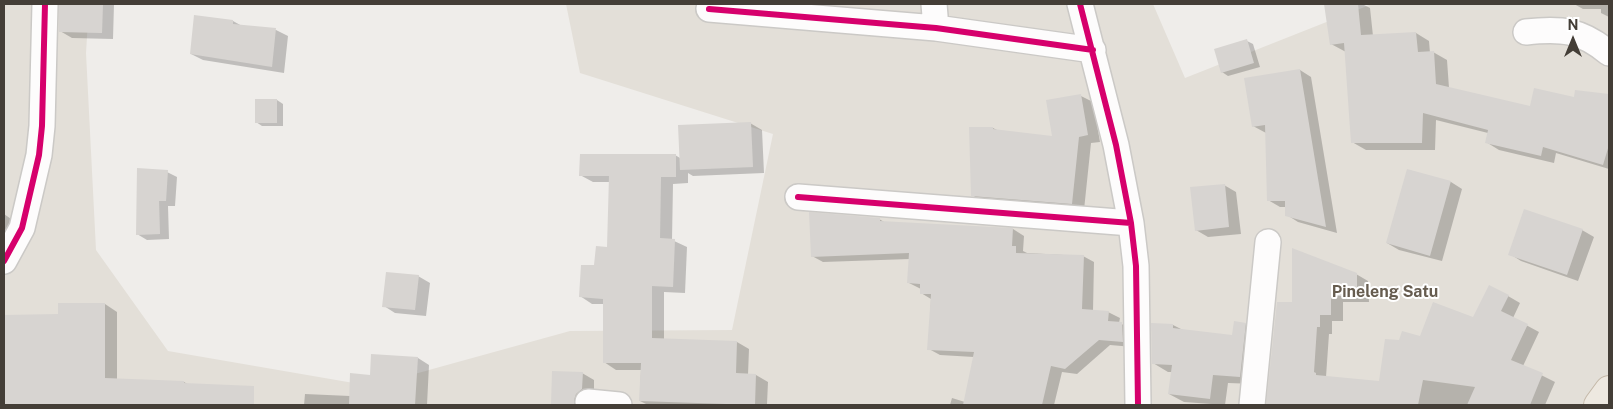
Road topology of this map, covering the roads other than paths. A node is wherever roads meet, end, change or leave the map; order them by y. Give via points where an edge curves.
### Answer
1 (45, 4) edge
2 (1080, 4) edge
3 (708, 9) dead end
4 (935, 16) edge
5 (1526, 32) dead end
6 (1093, 50) junction
7 (1609, 53) edge
8 (798, 197) dead end
9 (1131, 223) junction
10 (1268, 242) dead end
11 (4, 261) edge
12 (1609, 390) edge
13 (588, 402) dead end
14 (619, 405) edge
15 (1138, 405) edge
16 (1252, 405) edge
17 (1598, 405) edge

1 - 11 street via 39,155 22,228
2 - 6 street
3 - 4 street
4 - 6 street
5 - 7 street via 1554,29 1578,33
6 - 9 street
8 - 9 street
9 - 15 street via 1136,266
10 - 16 street
12 - 17 highway
13 - 14 street

